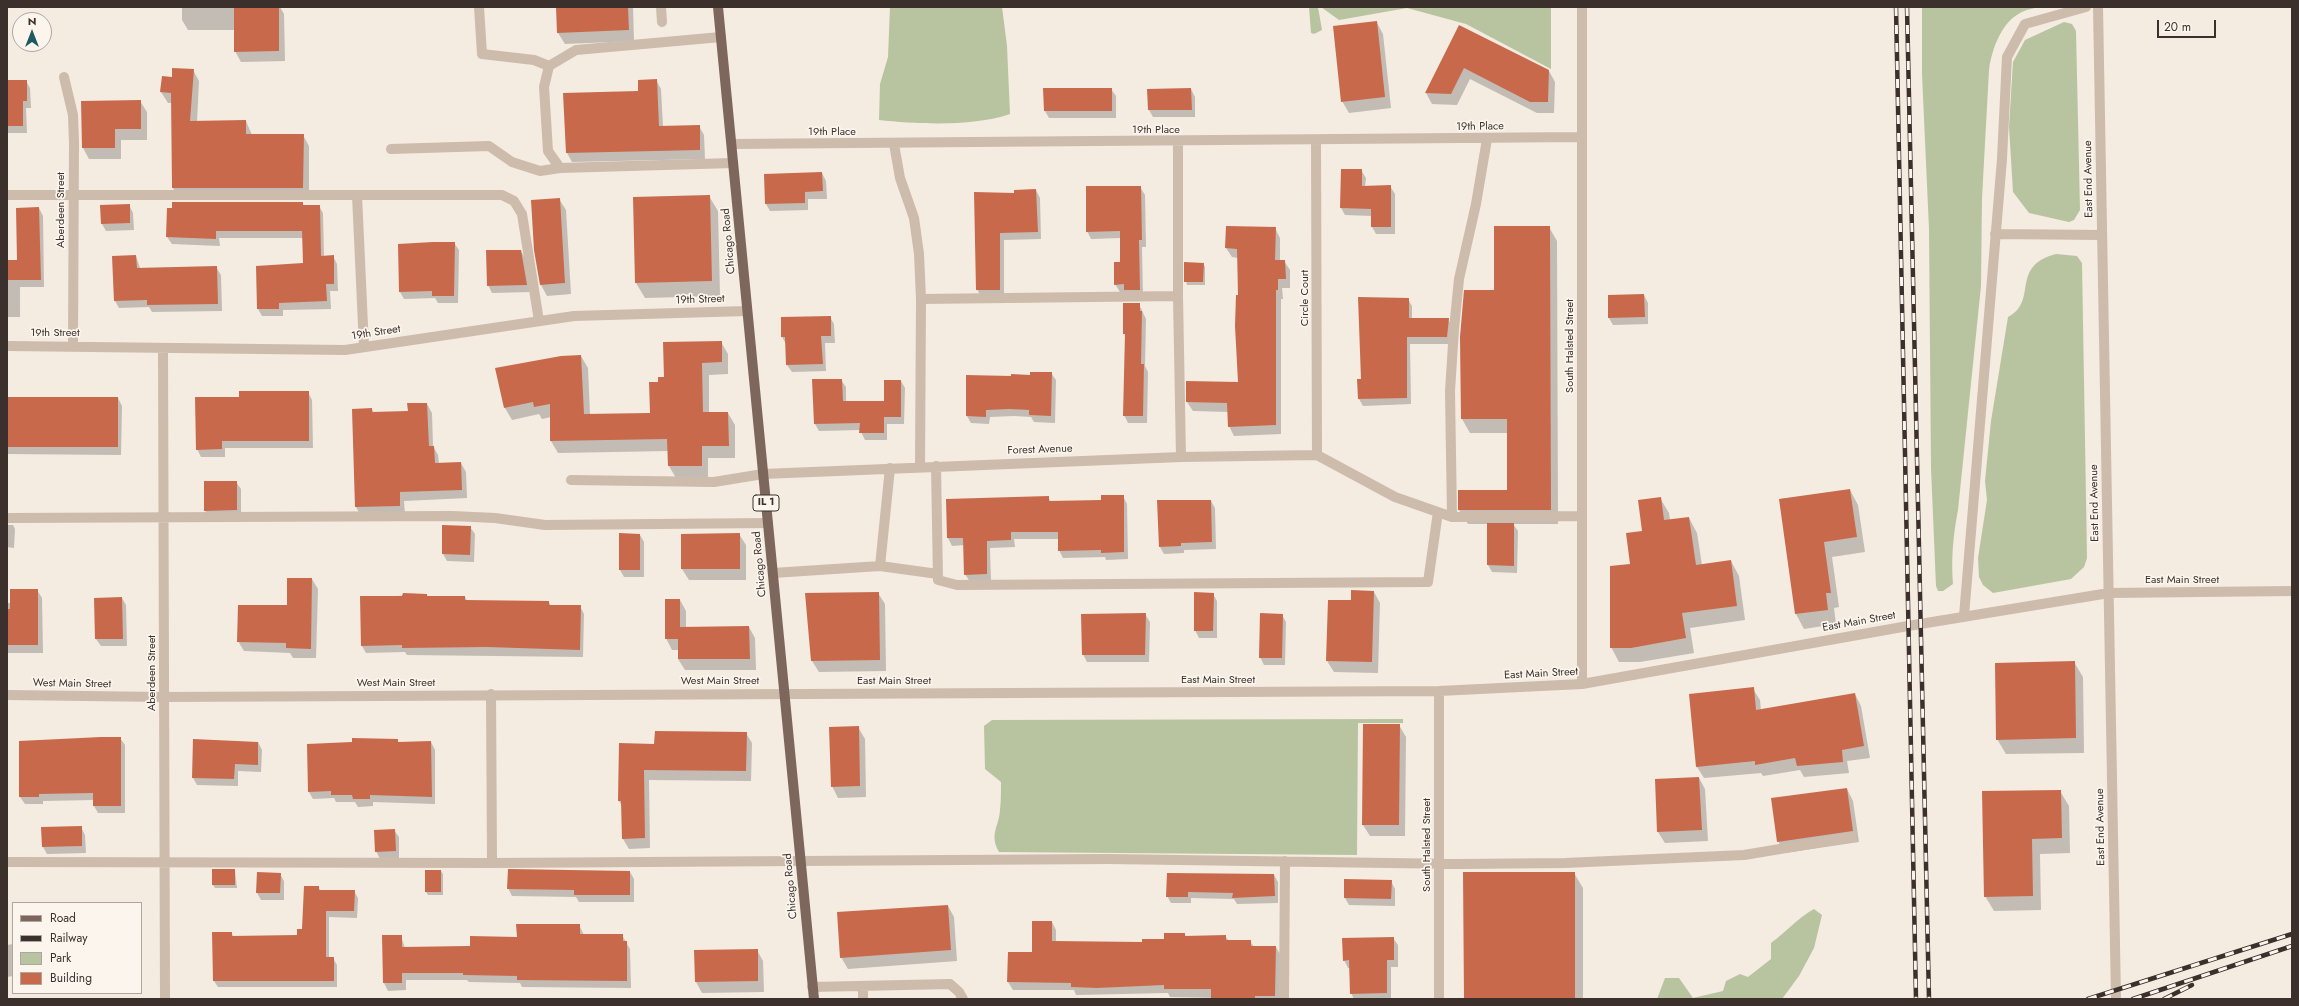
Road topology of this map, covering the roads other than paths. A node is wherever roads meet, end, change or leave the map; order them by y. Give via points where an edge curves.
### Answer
1 (479, 7) edge
2 (661, 7) edge
3 (718, 7) edge
4 (1582, 7) edge
5 (2086, 7) edge
6 (2098, 7) edge
7 (662, 22) dead end
8 (721, 37) junction
9 (549, 66) junction
10 (64, 77) dead end
11 (1581, 137) junction
12 (1487, 139) junction
13 (1316, 141) junction
14 (1178, 142) junction
15 (732, 144) junction
16 (894, 144) junction
17 (391, 149) dead end
18 (733, 163) junction
19 (560, 168) junction
20 (7, 195) edge
21 (73, 195) junction
22 (358, 195) junction
23 (1995, 234) junction
24 (2102, 235) junction
25 (1178, 296) junction
26 (922, 299) junction
27 (747, 311) junction
28 (539, 321) junction
29 (73, 345) junction
30 (7, 346) edge
31 (364, 347) junction
32 (163, 348) junction
33 (1317, 455) junction
34 (1181, 457) junction
35 (936, 466) junction
36 (920, 467) junction
37 (890, 468) junction
38 (763, 474) junction
39 (571, 480) dead end
40 (1438, 512) junction
41 (1582, 516) junction
42 (163, 517) junction
43 (1452, 517) junction
44 (7, 518) edge
45 (768, 523) junction
46 (880, 566) junction
47 (773, 573) junction
48 (938, 574) junction
49 (2292, 591) edge
50 (2108, 592) junction
51 (1964, 616) junction
52 (1582, 684) junction
53 (1439, 691) junction
54 (784, 693) junction
55 (491, 694) junction
56 (7, 695) edge
57 (164, 697) junction
58 (1852, 837) dead end
59 (164, 861) junction
60 (1285, 861) junction
61 (7, 862) edge
62 (801, 862) junction
63 (1439, 862) junction
64 (492, 863) junction
65 (863, 986) junction
66 (812, 987) junction
67 (165, 999) edge
68 (814, 999) edge
69 (863, 999) edge
70 (963, 999) edge
71 (1284, 999) edge
72 (1439, 999) edge
73 (2116, 999) edge

1 - 9 street via 482,54 534,60
2 - 7 street
3 - 8 main road, Chicago Road / IL 1
4 - 11 street, South Halsted Street
5 - 23 street via 2025,24 2007,58
6 - 24 street, East End Avenue
8 - 9 street via 576,50
8 - 15 main road, Chicago Road / IL 1
9 - 19 street via 544,87 548,151
10 - 21 street, Aberdeen Street via 73,115
11 - 12 street, 19th Place
11 - 41 street, South Halsted Street
12 - 13 street, 19th Place
12 - 43 street via 1476,204 1459,278 1454,329 1450,392
13 - 14 street, 19th Place
13 - 33 street, Circle Court
14 - 16 street, 19th Place
14 - 25 street
15 - 16 street, 19th Place
15 - 18 main road, Chicago Road / IL 1
16 - 26 street via 900,178 914,218 920,254
17 - 19 street via 489,146 512,162 540,171
18 - 19 street
18 - 27 main road, Chicago Road / IL 1
20 - 21 street
21 - 22 street
21 - 29 street, Aberdeen Street
22 - 28 street via 502,195 514,201 522,214
22 - 31 street
23 - 24 street
23 - 51 street
24 - 50 street, East End Avenue
25 - 26 street
25 - 34 street
26 - 36 street
27 - 28 street, 19th Street via 574,316
27 - 38 main road, Chicago Road / IL 1
28 - 31 street, 19th Street
29 - 30 street, 19th Street
29 - 32 street, 19th Street
31 - 32 street, 19th Street via 345,350
32 - 42 street, Aberdeen Street
33 - 34 street, Forest Avenue
33 - 40 street via 1395,497
34 - 35 street, Forest Avenue
35 - 36 street, Forest Avenue
35 - 48 street
36 - 37 street, Forest Avenue
37 - 38 street, Forest Avenue
37 - 46 street
38 - 39 street, Forest Avenue via 714,482
38 - 45 main road, Chicago Road / IL 1
40 - 43 street
40 - 48 street via 1428,582 957,585 938,580
41 - 43 street
41 - 52 street, South Halsted Street
42 - 44 street
42 - 45 street via 452,516 495,518 545,525 598,526
42 - 57 street, Aberdeen Street
45 - 47 main road, Chicago Road / IL 1
46 - 47 street
46 - 48 street
47 - 54 main road, Chicago Road / IL 1
49 - 50 street, East Main Street
50 - 51 street, East Main Street
50 - 73 street, East End Avenue
51 - 52 street, East Main Street
52 - 53 street, East Main Street
53 - 54 street, East Main Street
53 - 63 street, South Halsted Street
54 - 55 street, West Main Street
54 - 62 main road, Chicago Road / IL 1
55 - 57 street, West Main Street
55 - 64 street
56 - 57 street, West Main Street
57 - 59 street, Aberdeen Street
58 - 63 street via 1744,855 1565,863
59 - 61 street
59 - 64 street
59 - 67 street, Aberdeen Street
60 - 62 street via 1108,859
60 - 63 street
60 - 71 street
62 - 64 street
62 - 66 main road, Chicago Road / IL 1
63 - 72 street, South Halsted Street
65 - 66 street
65 - 69 street
65 - 70 street via 950,984
66 - 68 main road, Chicago Road / IL 1

